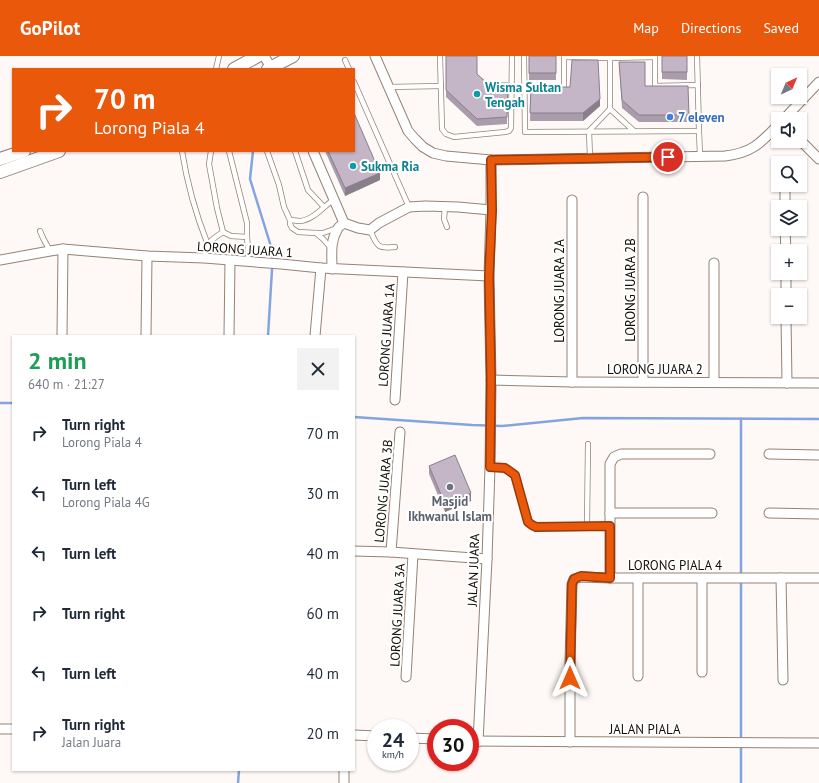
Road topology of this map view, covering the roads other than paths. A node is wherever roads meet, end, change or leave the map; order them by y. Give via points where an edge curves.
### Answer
1 (219, 56) edge
2 (258, 56) edge
3 (264, 56) edge
4 (293, 56) edge
5 (375, 56) edge
6 (440, 56) edge
7 (512, 56) edge
8 (524, 56) edge
9 (564, 56) edge
10 (655, 56) edge
11 (697, 56) edge
12 (610, 57) edge
13 (345, 60) dead end
14 (216, 68) edge
15 (236, 68) edge
16 (270, 68) edge
17 (348, 68) edge
18 (819, 82) edge
19 (355, 84) edge
20 (698, 85) junction
21 (440, 86) junction
22 (388, 87) junction
23 (524, 88) junction
24 (532, 88) edge
25 (556, 88) edge
26 (610, 110) junction
27 (791, 112) edge
28 (589, 131) junction
29 (634, 131) junction
30 (699, 131) junction
31 (771, 132) edge
32 (807, 147) edge
33 (21, 152) edge
34 (56, 152) edge
35 (182, 152) edge
36 (211, 152) edge
37 (229, 152) edge
38 (267, 152) edge
39 (295, 152) edge
40 (313, 152) edge
41 (700, 156) junction
42 (590, 158) junction
43 (0, 159) edge
44 (819, 159) edge
45 (491, 160) junction
46 (0, 172) edge
47 (785, 192) dead end
48 (643, 197) dead end
49 (333, 200) junction
50 (572, 200) dead end
51 (785, 200) edge
52 (324, 207) junction
53 (409, 207) junction
54 (445, 207) junction
55 (492, 210) junction
56 (290, 220) junction
57 (340, 226) junction
58 (447, 227) dead end
59 (370, 230) junction
60 (40, 231) dead end
61 (223, 232) junction
62 (316, 233) junction
63 (247, 237) junction
64 (208, 245) junction
65 (396, 247) dead end
66 (331, 248) junction
67 (63, 249) junction
68 (50, 251) junction
69 (147, 256) junction
70 (204, 258) junction
71 (0, 260) edge
72 (230, 260) junction
73 (248, 261) junction
74 (714, 263) dead end
75 (321, 268) junction
76 (332, 268) junction
77 (403, 272) junction
78 (489, 276) junction
79 (786, 324) edge
80 (62, 335) edge
81 (146, 335) edge
82 (229, 335) edge
83 (315, 335) edge
84 (491, 380) junction
85 (572, 382) junction
86 (644, 382) junction
87 (714, 382) junction
88 (787, 383) junction
89 (819, 383) edge
90 (395, 400) dead end
91 (400, 432) dead end
92 (588, 444) dead end
93 (710, 454) dead end
94 (768, 454) dead end
95 (819, 455) edge
96 (490, 467) junction
97 (610, 513) junction
98 (712, 513) dead end
99 (769, 513) dead end
100 (819, 514) edge
101 (587, 526) junction
102 (610, 526) junction
103 (355, 551) edge
104 (391, 552) junction
105 (414, 554) junction
106 (487, 559) junction
107 (610, 578) junction
108 (638, 578) junction
109 (702, 578) junction
110 (781, 578) junction
111 (819, 578) edge
112 (702, 672) dead end
113 (638, 676) dead end
114 (406, 677) dead end
115 (783, 680) dead end
116 (476, 719) edge
117 (0, 729) edge
118 (12, 729) edge
119 (355, 735) edge
120 (367, 736) edge
121 (479, 741) edge
122 (570, 742) junction
123 (819, 744) edge
124 (344, 771) edge
125 (344, 783) edge

1 - 14 lane
2 - 15 main road
3 - 16 street
4 - 16 main road
5 - 22 street
6 - 21 lane
7 - 21 lane via 512,124 508,132 459,137 446,134 442,129
8 - 23 lane
9 - 12 lane
9 - 25 lane via 564,87
10 - 12 lane
10 - 20 lane via 655,86
11 - 20 lane
12 - 26 lane
13 - 17 lane
18 - 27 street
19 - 53 lane
20 - 30 lane
21 - 22 lane
22 - 45 street via 408,131 423,147 446,156
23 - 24 lane
23 - 28 lane via 525,132
26 - 28 lane
26 - 29 lane
28 - 29 lane
28 - 42 lane
29 - 30 lane
30 - 41 lane
31 - 41 street via 754,147 735,155
32 - 44 street
33 - 43 main road
34 - 46 main road
35 - 64 lane via 186,175
36 - 61 lane via 209,164
37 - 63 lane via 247,222
38 - 56 lane
39 - 52 lane via 308,190
40 - 49 street
41 - 42 street
42 - 45 street
45 - 55 street, JALAN JUARA
47 - 51 street
48 - 86 street, LORONG JUARA 2B
49 - 52 lane
49 - 57 street
50 - 85 street, LORONG JUARA 2A
52 - 56 lane via 309,219
53 - 54 street
53 - 59 street
54 - 55 street
54 - 58 lane via 444,219
55 - 78 street, JALAN JUARA
56 - 62 lane via 292,228 298,232
57 - 59 street
57 - 62 lane
57 - 66 street
59 - 65 lane via 377,244 384,248
60 - 68 lane
61 - 63 lane via 231,236
61 - 64 lane via 214,237
62 - 66 lane
63 - 73 lane
64 - 70 lane
66 - 76 street
67 - 68 street, LORONG JUARA 1
67 - 69 street, LORONG JUARA 1
67 - 80 street
68 - 71 street, LORONG JUARA 1
69 - 70 street, LORONG JUARA 1
69 - 81 street
70 - 72 street, LORONG JUARA 1
72 - 73 street, LORONG JUARA 1
72 - 82 street
73 - 75 street, LORONG JUARA 1
74 - 87 street
75 - 76 street, LORONG JUARA 1
75 - 83 street
76 - 77 street, LORONG JUARA 1
77 - 78 street, LORONG JUARA 1
77 - 90 street, LORONG JUARA 1A
78 - 84 street, JALAN JUARA
79 - 88 street
84 - 85 street, LORONG JUARA 2
84 - 96 street, JALAN JUARA
85 - 86 street, LORONG JUARA 2
86 - 87 street, LORONG JUARA 2
87 - 88 street, LORONG JUARA 2
88 - 89 street, LORONG JUARA 2
91 - 104 street, LORONG JUARA 3B
92 - 101 lane
93 - 97 street via 621,454 614,457 610,464
94 - 95 street
96 - 101 lane via 505,468 515,475 525,514 532,525
96 - 106 street, JALAN JUARA
97 - 98 street
97 - 102 street
99 - 100 street
101 - 102 lane
102 - 107 street
103 - 104 street
104 - 105 street
105 - 106 street
105 - 114 street, LORONG JUARA 3A
106 - 116 street, JALAN JUARA
107 - 108 street, LORONG PIALA 4
107 - 122 street, LORONG PIALA 4 via 581,576 574,579 572,584
108 - 109 street, LORONG PIALA 4
108 - 113 street
109 - 110 street, LORONG PIALA 4
109 - 112 street
110 - 111 street, LORONG PIALA 4
110 - 115 street
117 - 118 street
119 - 120 street
121 - 122 street, JALAN PIALA
122 - 123 street, JALAN PIALA
124 - 125 street

